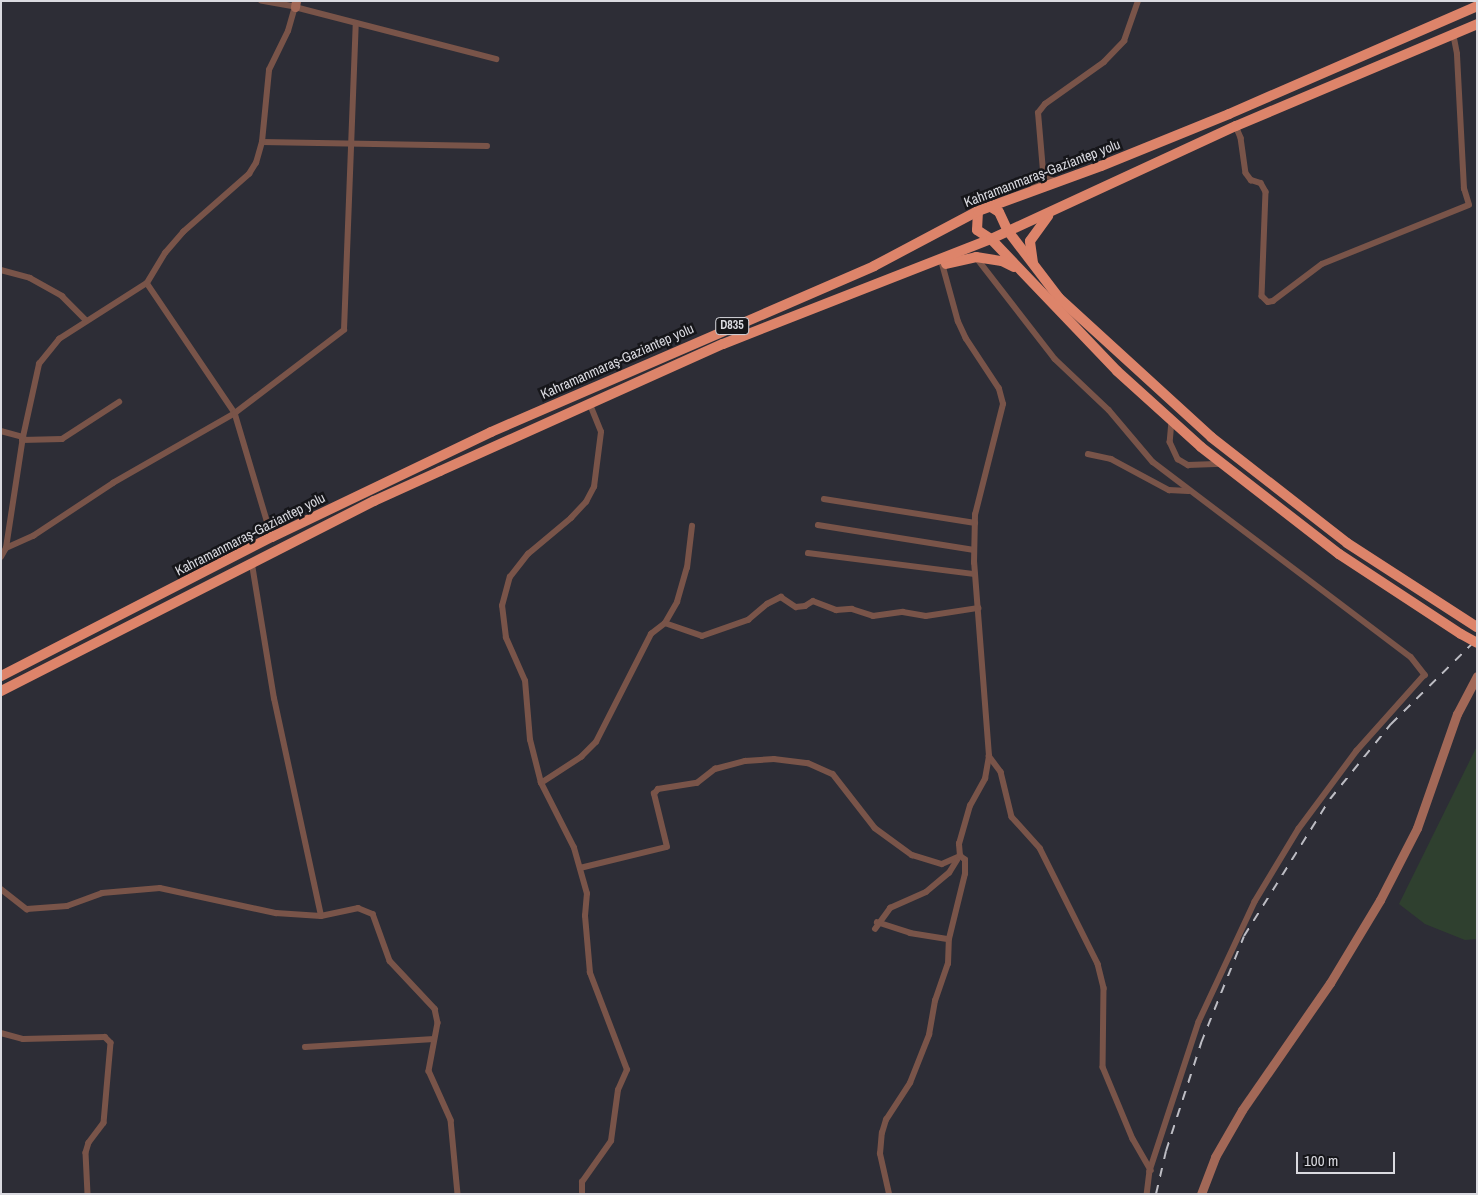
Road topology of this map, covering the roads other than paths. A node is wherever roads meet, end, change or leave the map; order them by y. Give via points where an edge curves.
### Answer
1 (262, 1) edge
2 (1138, 1) edge
3 (296, 4) edge
4 (1477, 6) edge
5 (356, 24) junction
6 (1477, 24) edge
7 (1453, 34) junction
8 (496, 59) dead end
9 (1236, 126) junction
10 (262, 142) junction
11 (353, 143) junction
12 (487, 146) dead end
13 (1043, 171) junction
14 (1060, 182) junction
15 (1028, 193) junction
16 (991, 207) junction
17 (1057, 210) junction
18 (978, 211) junction
19 (1008, 231) junction
20 (991, 239) junction
21 (976, 257) junction
22 (942, 264) junction
23 (1035, 268) junction
24 (1019, 269) junction
25 (1, 270) edge
26 (911, 273) junction
27 (147, 283) junction
28 (86, 320) junction
29 (119, 402) dead end
30 (590, 405) junction
31 (235, 413) junction
32 (1172, 420) junction
33 (1, 431) edge
34 (22, 439) junction
35 (1088, 454) dead end
36 (1222, 464) junction
37 (1188, 491) junction
38 (824, 498) dead end
39 (975, 523) junction
40 (818, 525) dead end
41 (692, 526) dead end
42 (272, 537) junction
43 (6, 548) junction
44 (974, 550) junction
45 (808, 553) dead end
46 (1, 557) edge
47 (252, 565) junction
48 (975, 574) junction
49 (978, 608) junction
50 (665, 624) junction
51 (1472, 624) edge
52 (1477, 643) edge
53 (1, 676) edge
54 (1477, 676) edge
55 (1, 691) edge
56 (988, 756) junction
57 (541, 783) junction
58 (959, 858) junction
59 (580, 868) junction
60 (1, 889) edge
61 (321, 916) junction
62 (878, 922) junction
63 (875, 929) dead end
64 (949, 939) junction
65 (1, 1033) edge
66 (434, 1039) junction
67 (305, 1047) dead end
68 (1151, 1170) junction
69 (88, 1194) edge
70 (458, 1194) edge
71 (582, 1194) edge
72 (889, 1194) edge
73 (1147, 1194) edge
74 (1201, 1194) edge

1 - 3 street
2 - 13 street via 1124,41 1104,62 1045,104 1038,113
3 - 5 street
3 - 10 street via 288,31 269,70
4 - 14 highway, Kahramanmaraş-Gaziantep yolu / D835 via 1229,114
5 - 8 street
5 - 11 street
6 - 7 highway, Kahramanmaraş-Gaziantep yolu / D835
7 - 9 highway, Kahramanmaraş-Gaziantep yolu / D835
7 - 9 street via 1457,54 1464,190 1469,205 1322,264 1268,302 1262,296 1266,192 1261,183 1251,180 1246,173
9 - 17 highway, Kahramanmaraş-Gaziantep yolu / D835
10 - 11 street
10 - 27 street via 249,174 182,232 164,253
11 - 12 street
11 - 31 street via 344,330
13 - 14 street via 1050,181
13 - 15 street via 1036,186
14 - 15 highway, Kahramanmaraş-Gaziantep yolu / D835
15 - 16 highway, Kahramanmaraş-Gaziantep yolu / D835
16 - 18 highway, Kahramanmaraş-Gaziantep yolu / D835
16 - 19 highway via 1004,219
17 - 19 highway, Kahramanmaraş-Gaziantep yolu / D835
17 - 23 highway via 1044,219 1030,241
18 - 20 highway via 977,230
18 - 42 highway, Kahramanmaraş-Gaziantep yolu / D835 via 874,266 491,432
19 - 20 highway, Kahramanmaraş-Gaziantep yolu / D835
19 - 23 highway
20 - 24 highway
20 - 26 highway, Kahramanmaraş-Gaziantep yolu / D835
21 - 22 highway
21 - 24 highway via 1002,261
21 - 37 street via 1055,359 1109,410 1153,462
22 - 26 highway
22 - 39 street via 962,330 999,389 1003,404
23 - 51 highway via 1059,298 1127,361 1286,498 1347,543
24 - 32 highway via 1063,318
25 - 28 street via 30,278 62,296
26 - 30 highway, Kahramanmaraş-Gaziantep yolu / D835 via 723,344
27 - 28 street
27 - 31 street
28 - 34 street via 59,339 39,364
29 - 34 street via 62,439
30 - 47 highway, Kahramanmaraş-Gaziantep yolu / D835 via 374,501
30 - 57 street via 601,432 594,487 586,502 528,554 510,577 502,606 506,638 525,681 530,740
31 - 42 street
31 - 43 street via 113,483 33,536
32 - 36 highway
32 - 36 street via 1170,442 1178,459 1188,465
33 - 34 street
34 - 43 street
35 - 37 street via 1110,459 1169,490
36 - 52 highway, bridge via 1339,554
37 - 68 street via 1411,658 1425,675 1357,751 1316,805 1255,902 1199,1022
38 - 39 street
39 - 44 street
40 - 44 street
41 - 50 street via 687,568 677,602
42 - 53 highway, Kahramanmaraş-Gaziantep yolu / D835
43 - 46 street
44 - 48 street
45 - 48 street
47 - 55 highway, Kahramanmaraş-Gaziantep yolu / D835
47 - 61 street via 276,708
48 - 49 street
49 - 50 street via 926,616 903,612 873,616 852,609 836,610 813,601 805,606 796,606 782,597 767,604 748,620 702,636
49 - 56 street
50 - 57 street via 651,634 596,742 581,757
54 - 74 street via 1457,714 1417,828 1380,900 1330,983 1242,1110 1215,1157
56 - 58 street via 985,778 970,806 962,832
56 - 68 street via 1001,772 1012,817 1040,848 1098,964 1104,988 1103,1067 1133,1139
57 - 59 street via 563,822
58 - 59 street via 942,864 912,855 875,828 833,774 808,763 774,759 746,761 715,769 697,783 658,789 654,794 667,847
58 - 62 street via 949,873 926,892 890,908
58 - 64 street via 965,860 965,874
59 - 71 street via 586,894 590,973 627,1070 618,1090 611,1141 582,1182
60 - 61 street via 27,909 67,906 102,893 160,888 276,913
61 - 66 street via 358,908 373,914 390,961 435,1009 438,1023
62 - 63 street
62 - 64 street via 910,933
64 - 72 street via 948,964 920,1061 886,1120 882,1133 880,1154
65 - 69 street via 23,1039 105,1037 111,1043 104,1124 88,1143 86,1153
66 - 67 street
66 - 70 street via 428,1071 451,1120
68 - 73 street

